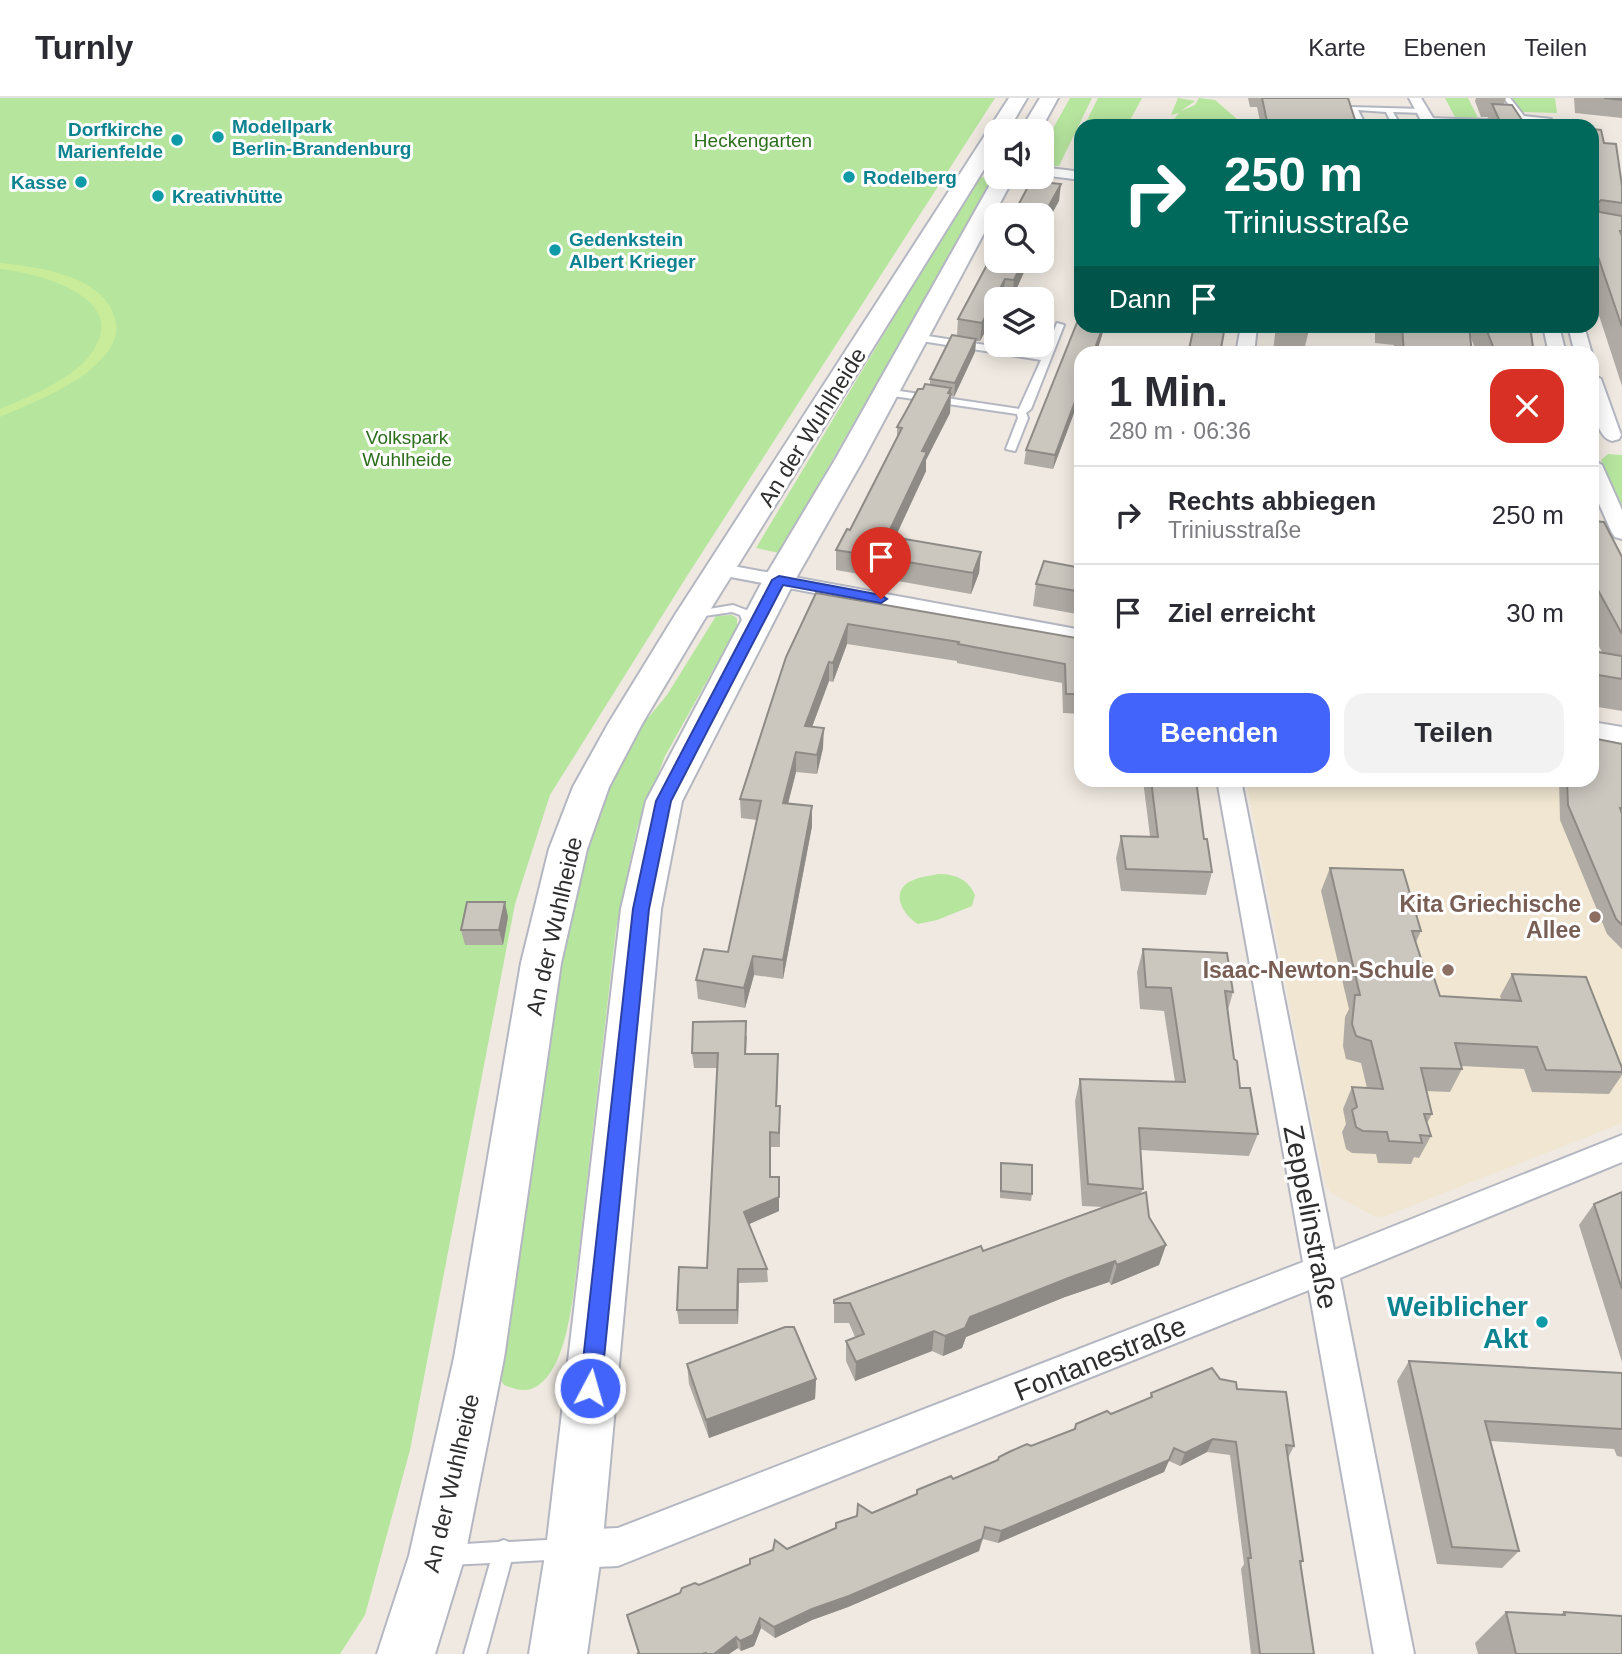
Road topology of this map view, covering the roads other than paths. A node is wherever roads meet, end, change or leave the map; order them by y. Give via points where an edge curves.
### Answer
1 (1018, 98) edge
2 (1049, 98) edge
3 (1414, 98) edge
4 (1507, 98) edge
5 (1388, 110) junction
6 (1521, 118) joint
7 (1005, 119) edge
8 (1037, 119) edge
9 (1358, 119) edge
10 (1393, 119) edge
11 (1427, 119) edge
12 (1546, 119) dead end
13 (984, 169) edge
14 (1054, 173) edge
15 (1074, 175) edge
16 (997, 189) edge
17 (1060, 325) dead end
18 (915, 337) junction
19 (1045, 358) junction
20 (886, 392) junction
21 (1599, 403) edge
22 (1021, 412) junction
23 (1609, 437) edge
24 (1011, 449) dead end
25 (1599, 481) edge
26 (1622, 533) edge
27 (722, 570) junction
28 (779, 580) junction
29 (691, 615) junction
30 (751, 631) junction
31 (1074, 635) edge
32 (1599, 731) edge
33 (1622, 735) edge
34 (1230, 787) edge
35 (1622, 1148) edge
36 (1322, 1270) junction
37 (574, 1549) junction
38 (504, 1550) junction
39 (437, 1556) junction
40 (406, 1654) edge
41 (475, 1654) edge
42 (558, 1654) edge
43 (1394, 1654) edge

1 - 7 main road, An der Wuhlheide
2 - 8 main road
3 - 11 street
4 - 6 lane
5 - 9 lane via 1353,108
5 - 10 lane
5 - 11 lane
6 - 12 lane
13 - 27 main road, An der Wuhlheide
14 - 15 street
16 - 18 main road, An der Wuhlheide
17 - 19 lane
18 - 19 lane
18 - 20 main road, An der Wuhlheide
19 - 22 lane
20 - 22 lane, An der Wuhlheide
20 - 28 main road, An der Wuhlheide
21 - 23 street
22 - 24 lane
25 - 26 street
27 - 28 street
27 - 29 main road, An der Wuhlheide
28 - 30 main road, An der Wuhlheide
28 - 31 street
29 - 30 lane via 733,608 745,613
29 - 39 main road, An der Wuhlheide via 591,787 568,849 541,962 479,1358
30 - 37 main road, An der Wuhlheide via 664,801 641,909
32 - 33 street
34 - 36 street, Zeppelinstraße
35 - 36 street, Fontanestraße
36 - 37 street, Fontanestraße via 635,1541
36 - 43 street, Zeppelinstraße
37 - 38 lane
37 - 42 main road, An der Wuhlheide
38 - 39 lane
38 - 41 lane
39 - 40 main road, An der Wuhlheide

